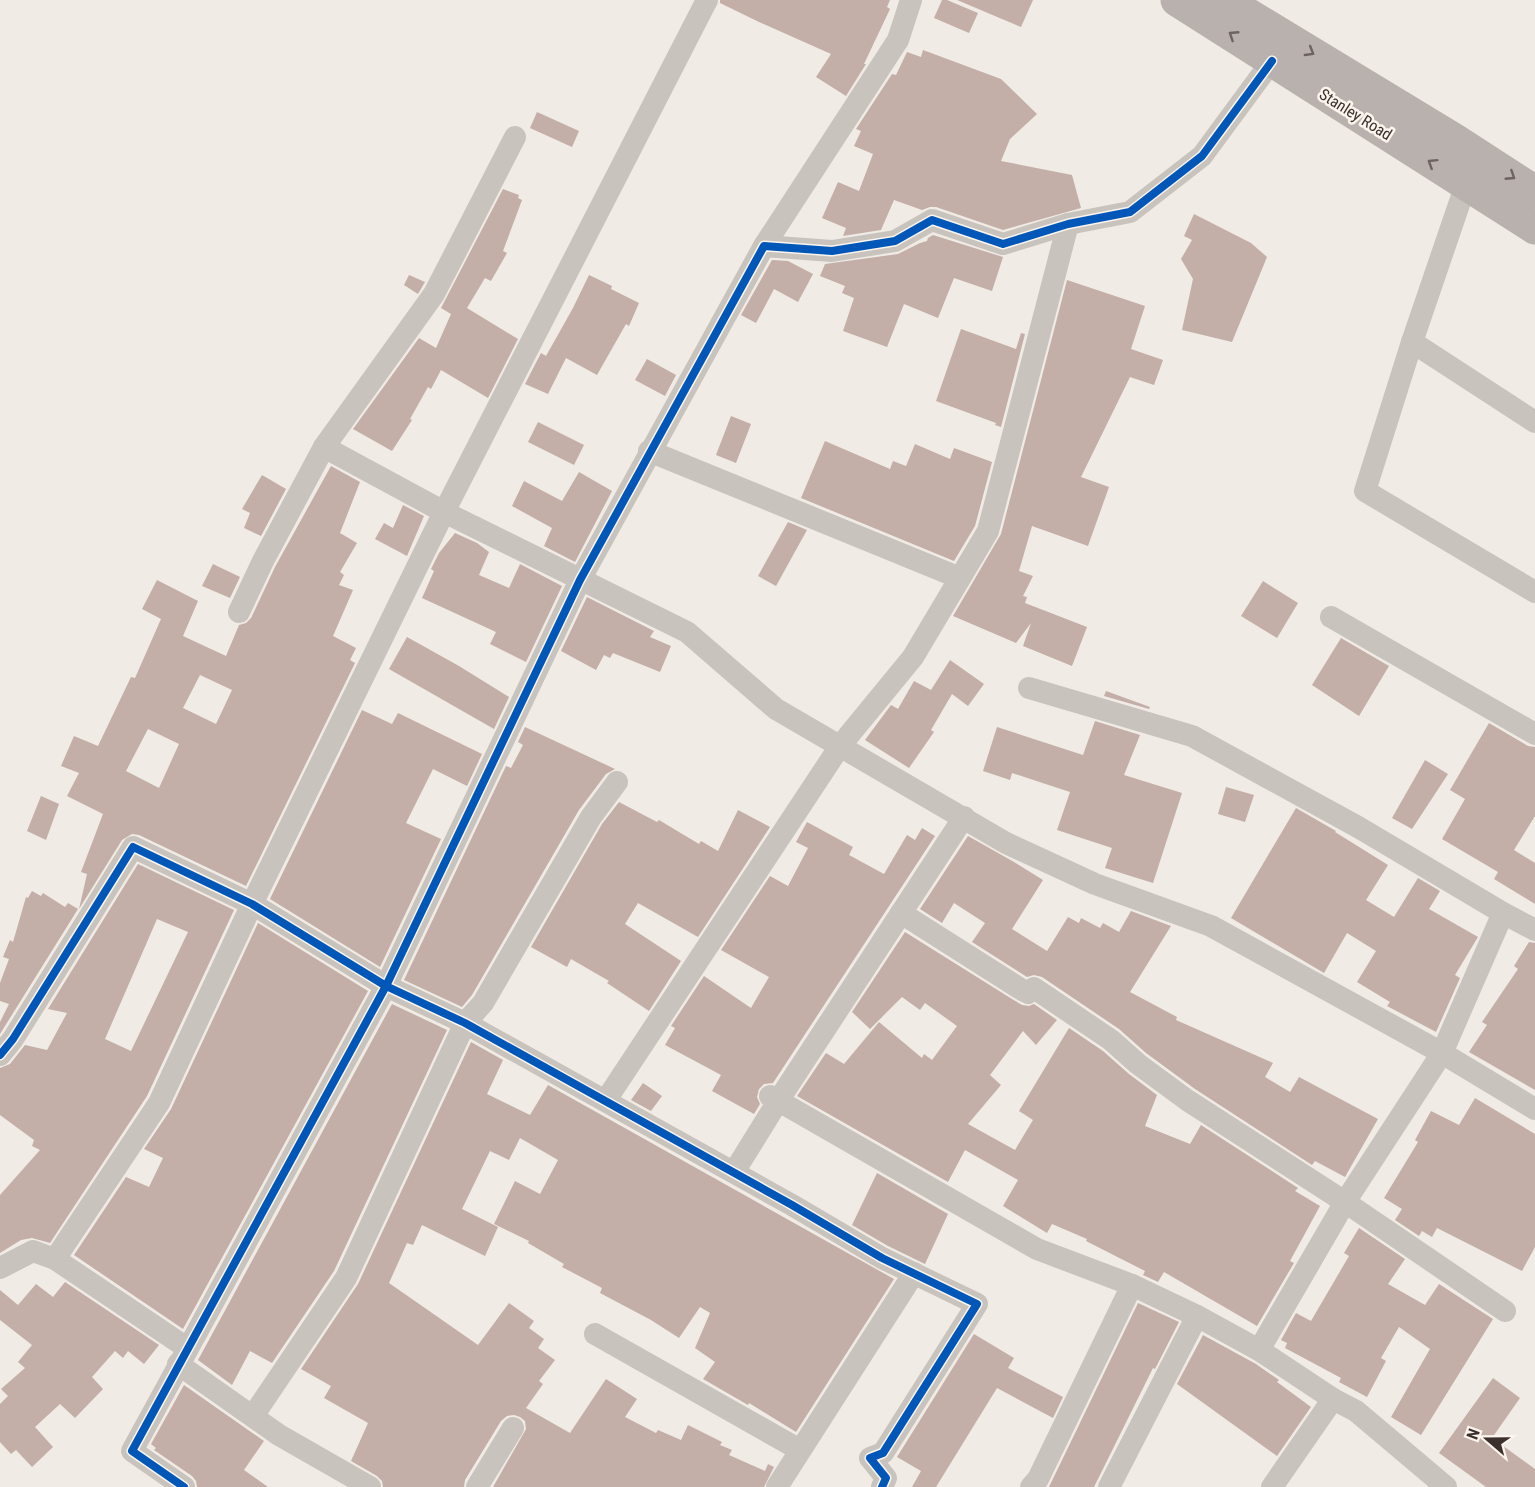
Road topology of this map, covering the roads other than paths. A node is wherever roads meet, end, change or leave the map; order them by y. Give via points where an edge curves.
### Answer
1 (707, 0) edge
2 (911, 0) edge
3 (1177, 0) edge
4 (1224, 0) edge
5 (1272, 61) junction
6 (515, 137) dead end
7 (1466, 184) junction
8 (1535, 192) edge
9 (1068, 224) junction
10 (1535, 228) edge
11 (764, 246) junction
12 (1412, 342) junction
13 (1535, 422) edge
14 (324, 447) junction
15 (649, 451) junction
16 (444, 512) junction
17 (960, 578) junction
18 (580, 580) junction
19 (1535, 592) edge
20 (239, 612) dead end
21 (1331, 617) dead end
22 (1029, 688) dead end
23 (1535, 734) edge
24 (840, 746) junction
25 (617, 782) dead end
26 (964, 817) junction
27 (252, 904) junction
28 (902, 912) junction
29 (1503, 913) junction
30 (1535, 930) edge
31 (386, 986) junction
32 (465, 1023) junction
33 (1442, 1053) junction
34 (0, 1055) edge
35 (774, 1098) junction
36 (606, 1100) junction
37 (1535, 1109) edge
38 (734, 1172) junction
39 (1345, 1202) junction
40 (55, 1259) junction
41 (0, 1268) edge
42 (914, 1273) junction
43 (1132, 1285) junction
44 (1505, 1311) dead end
45 (1197, 1316) junction
46 (595, 1334) dead end
47 (1259, 1350) junction
48 (182, 1356) junction
49 (1333, 1399) junction
50 (253, 1416) junction
51 (513, 1428) dead end
52 (800, 1450) junction
53 (184, 1487) edge
54 (370, 1487) edge
55 (477, 1487) edge
56 (777, 1487) edge
57 (882, 1487) edge
58 (1031, 1487) edge
59 (1109, 1487) edge
60 (1272, 1487) edge
61 (1446, 1487) edge

1 - 16 street
2 - 11 street via 898,40
5 -> 3 main road, Stanley Road
4 -> 8 main road, Stanley Road
7 -> 5 main road, Stanley Road
5 - 9 street via 1202,156 1130,212
6 - 14 street via 434,294
7 - 10 main road, Stanley Road
7 - 12 street
9 - 11 street via 1003,244 932,220 895,241 832,251
9 - 17 street via 988,531
11 - 15 street
12 - 13 street
12 - 19 street via 1365,491
14 - 16 street
14 - 20 street
15 - 17 street
15 - 18 street
16 - 18 street
16 - 27 street
17 - 24 street via 913,657
18 - 24 street via 687,632 776,708
18 - 31 street
21 - 23 street
22 - 29 street via 1192,736 1358,827
24 - 26 street
24 - 36 street
25 - 32 street via 591,817 483,1003
26 - 28 street
26 - 33 street via 1006,843 1095,884 1211,926
27 - 31 street
27 - 34 street via 133,847
27 - 40 street via 159,1102
28 - 35 street
28 - 39 street via 1019,988 1028,993 1035,988 1111,1040 1187,1100
29 - 30 street
29 - 33 street
31 - 32 street
31 - 48 street
32 - 36 street
32 - 50 street via 346,1278
33 - 37 street
33 - 39 street
35 - 38 street
35 - 43 street via 1037,1249
36 - 38 street
38 - 42 street
39 - 44 street
39 - 47 street
40 - 41 street via 33,1251
40 - 48 street
42 - 52 street
42 - 57 street via 977,1304 883,1452 870,1458 886,1478
43 - 45 street
43 - 58 street via 1070,1416
45 - 47 street
45 - 59 street
46 - 52 street
47 - 49 street
48 - 50 street
48 - 53 street via 132,1451
49 - 60 street
49 - 61 street via 1356,1411
50 - 54 street
51 - 55 street
52 - 56 street

